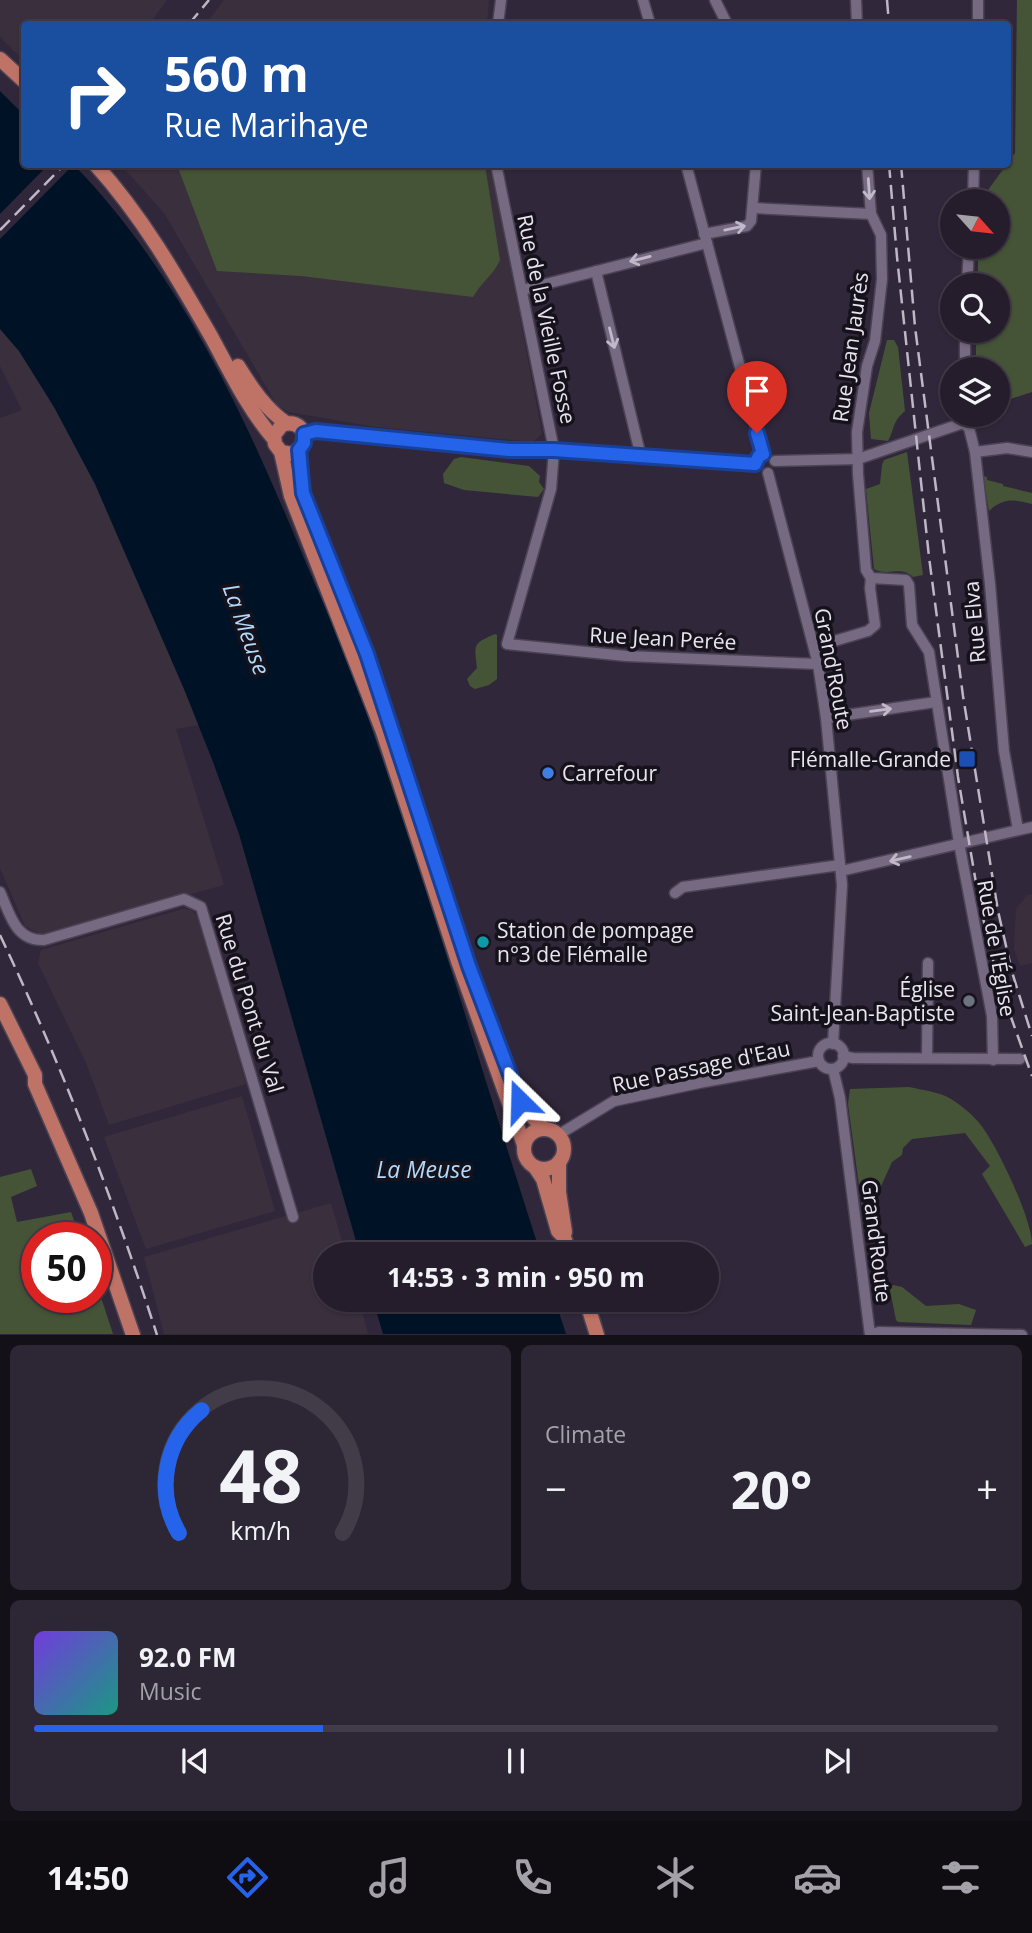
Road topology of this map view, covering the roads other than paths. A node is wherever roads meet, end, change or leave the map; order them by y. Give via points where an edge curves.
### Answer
1 (501, 0) edge
2 (643, 0) edge
3 (715, 0) edge
4 (856, 0) edge
5 (978, 0) edge
6 (498, 21) edge
7 (649, 21) edge
8 (726, 21) edge
9 (857, 21) edge
10 (978, 21) edge
11 (0, 59) edge
12 (0, 71) edge
13 (21, 78) edge
14 (21, 90) edge
15 (98, 168) edge
16 (110, 168) edge
17 (497, 168) edge
18 (687, 168) edge
19 (755, 168) edge
20 (867, 168) edge
21 (974, 168) edge
22 (973, 189) edge
23 (754, 208) junction
24 (871, 214) junction
25 (706, 239) junction
26 (596, 271) junction
27 (522, 290) junction
28 (286, 423) junction
29 (944, 427) edge
30 (969, 427) edge
31 (304, 434) junction
32 (277, 445) junction
33 (299, 450) junction
34 (554, 450) junction
35 (975, 452) junction
36 (1032, 452) edge
37 (763, 454) junction
38 (641, 457) junction
39 (858, 459) junction
40 (775, 461) junction
41 (755, 464) junction
42 (768, 473) junction
43 (871, 578) junction
44 (507, 644) joint
45 (814, 648) junction
46 (818, 664) junction
47 (936, 702) junction
48 (826, 718) junction
49 (1032, 827) edge
50 (1018, 830) junction
51 (959, 843) junction
52 (841, 868) junction
53 (0, 892) edge
54 (675, 893) dead end
55 (928, 963) dead end
56 (0, 1004) edge
57 (0, 1025) edge
58 (833, 1044) junction
59 (843, 1056) junction
60 (927, 1057) junction
61 (1020, 1059) dead end
62 (993, 1060) junction
63 (819, 1061) junction
64 (833, 1069) junction
65 (35, 1084) junction
66 (544, 1129) junction
67 (558, 1135) junction
68 (524, 1145) junction
69 (559, 1162) junction
70 (535, 1167) junction
71 (293, 1217) dead end
72 (564, 1237) junction
73 (566, 1242) edge
74 (590, 1312) edge
75 (133, 1335) edge
76 (597, 1335) edge
77 (870, 1335) edge
78 (1022, 1335) edge

1 - 6 street
2 - 7 street
3 - 8 street
4 - 9 street
5 - 10 street
11 - 13 main road
12 - 14 main road
15 - 32 main road via 169,262 251,410
16 - 28 main road via 177,259 247,380 274,415
17 - 27 street, Rue de la Vieille Fosse
18 - 25 street
19 - 23 street
20 -> 24 street, Rue Jean Jaurès
21 - 22 street
23 - 24 street
25 -> 23 street via 747,226
24 - 39 street, Rue Jean Jaurès via 881,235 882,279 875,341 861,398
25 -> 26 street
25 - 37 street
26 - 27 street
26 -> 38 street
27 - 34 street, Rue de la Vieille Fosse
28 - 31 main road via 299,426
28 - 32 main road via 275,431
29 - 39 street
30 - 35 street, Rue Elva
31 - 33 main road
31 - 34 street via 316,431 509,450
32 - 33 main road via 288,454
32 - 68 main road via 291,496 383,732
33 - 66 main road via 303,493 367,654 469,966 517,1094
34 - 38 street
34 - 44 street, Rue de la Vieille Fosse via 551,489
35 - 36 street via 1007,448
35 - 50 street, Rue Elva via 1003,744
37 - 40 street
37 - 41 street
38 - 41 street
39 - 40 street
39 - 43 street, Rue Jean Jaurès via 866,570
40 - 42 street
41 - 42 street
42 - 45 street, Grand'Route
43 - 45 street, Rue Jean Jaurès via 875,625
43 - 47 street via 901,578 909,585 912,625 929,652
44 - 46 street, Rue Jean Perée via 626,656
45 - 46 street, Grand'Route
46 - 48 street, Grand'Route
48 -> 47 street
47 - 51 street
48 - 52 street, Grand'Route
49 - 50 street
50 - 51 street
51 -> 52 street
51 - 62 street, Rue de l'Église via 992,1016
52 - 54 street via 683,887
52 - 58 street, Grand'Route
53 - 71 street, Rue du Pont du Val via 18,931 35,941 184,899 201,907
55 - 60 street
56 - 65 main road via 35,1075
57 - 65 main road
58 - 59 street
58 - 63 street via 821,1048
59 - 60 street
59 - 64 street
60 - 62 street
61 - 62 street
63 - 64 street
63 - 67 street, Rue Passage d'Eau via 614,1101
64 - 77 street, Grand'Route
65 - 75 main road via 91,1213
66 - 67 main road
66 - 68 main road via 529,1135
67 - 69 main road via 564,1146
68 - 70 main road via 526,1158
69 - 70 main road via 548,1169
69 - 72 main road
70 - 72 main road
72 - 73 main road
74 - 76 main road
77 - 78 street

